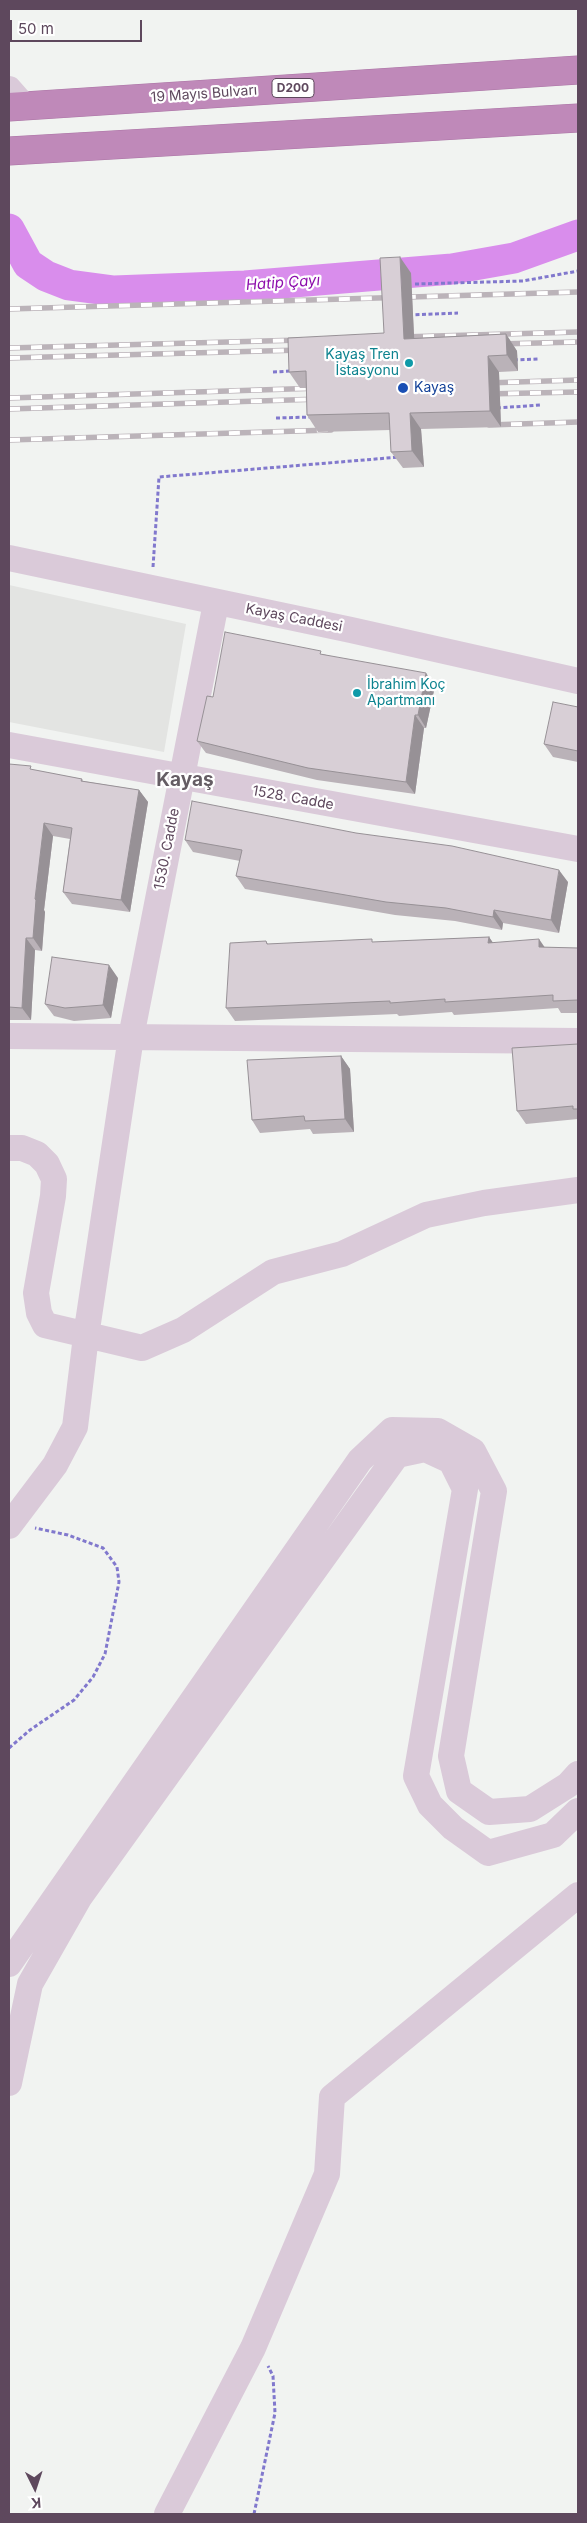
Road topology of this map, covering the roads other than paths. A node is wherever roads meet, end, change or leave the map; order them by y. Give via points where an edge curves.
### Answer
1 (578, 70) edge
2 (14, 101) edge
3 (578, 118) edge
4 (9, 151) edge
5 (9, 558) edge
6 (216, 603) junction
7 (578, 681) edge
8 (9, 745) edge
9 (180, 778) junction
10 (578, 849) edge
11 (9, 1036) edge
12 (131, 1037) junction
13 (578, 1041) edge
14 (9, 1148) edge
15 (578, 1190) edge
16 (86, 1336) junction
17 (11, 1524) edge
18 (578, 1774) edge
19 (578, 1811) edge
20 (578, 1894) edge
21 (9, 1964) edge
22 (9, 2083) edge
23 (166, 2514) edge

1 - 2 highway, 19 Mayıs Bulvarı / D200
3 - 4 highway
5 - 6 street, Kayaş Caddesi
6 - 7 street, Kayaş Caddesi
6 - 9 street, 1530. Cadde
8 - 9 street, 1528. Cadde
9 - 10 street, 1528. Cadde
9 - 12 street, 1530. Cadde
11 - 12 street
12 - 13 street
12 - 16 street, 1530. Cadde
14 - 16 street via 22,1148 37,1154 54,1178 54,1196 36,1293 39,1312 45,1325
15 - 16 street via 426,1215 342,1254 273,1272 183,1330 142,1348
16 - 17 street, 1530. Cadde via 75,1427 55,1465
18 - 21 street via 568,1785 530,1809 489,1812 459,1791 451,1756 494,1491 473,1451 438,1431 392,1430 360,1460
19 - 22 street via 554,1835 488,1853 453,1828 430,1805 416,1776 465,1489 451,1461 425,1449 397,1455 79,1898 30,1984
20 - 23 street via 332,2097 327,2174 253,2348

